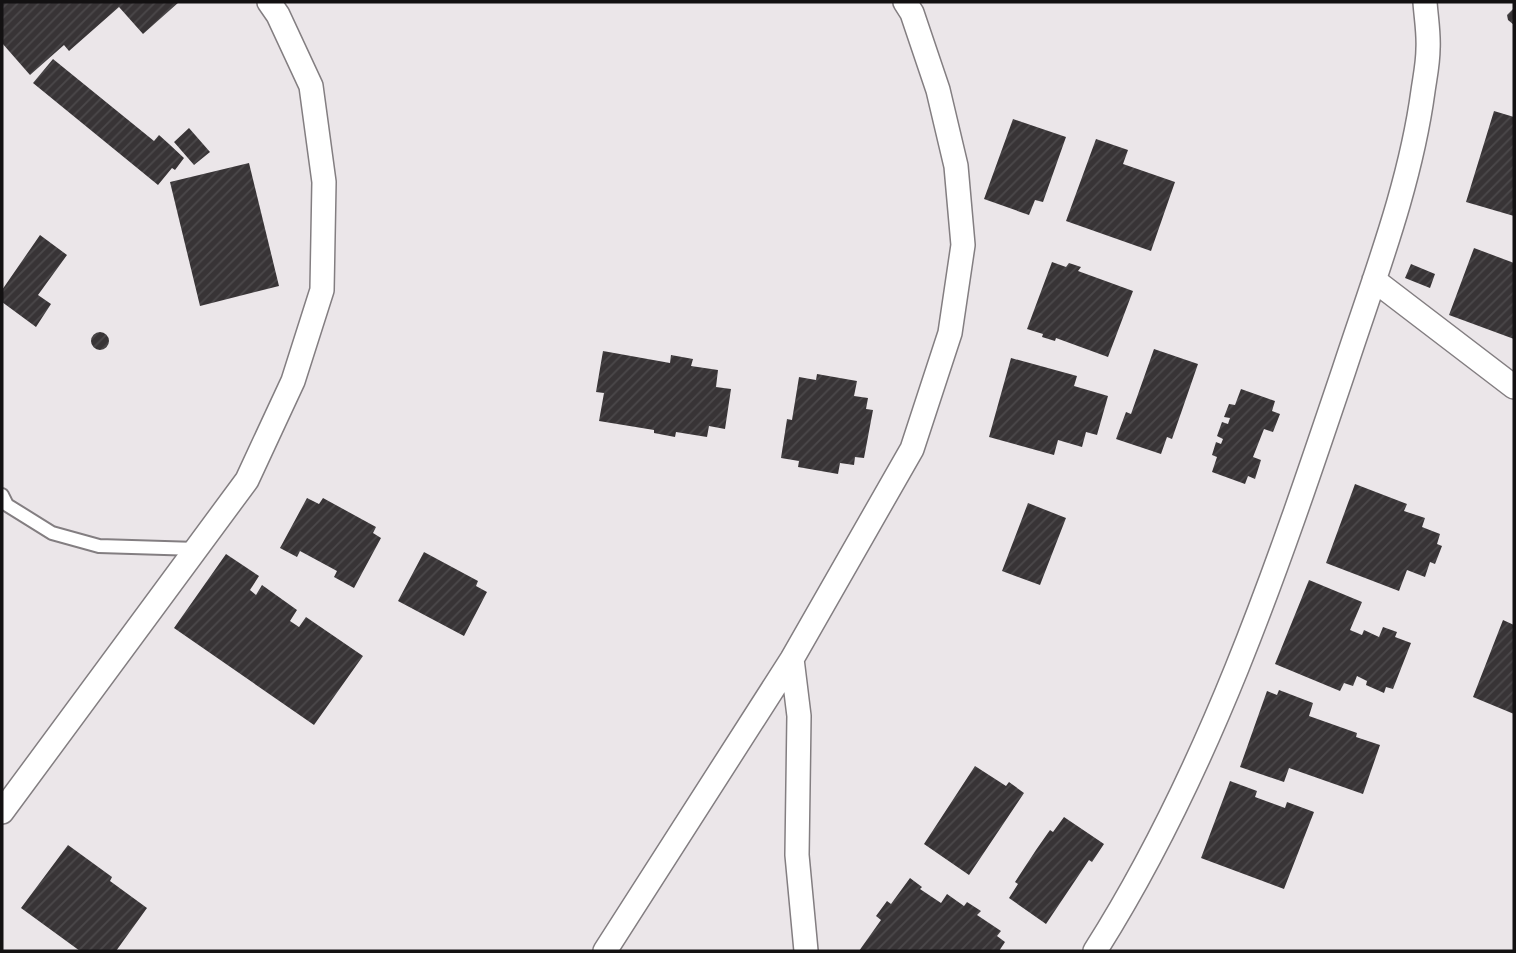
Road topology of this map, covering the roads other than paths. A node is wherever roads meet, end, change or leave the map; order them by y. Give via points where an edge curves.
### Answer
1 (270, 2) edge
2 (905, 2) edge
3 (1425, 2) edge
4 (1374, 281) junction
5 (1514, 387) edge
6 (2, 495) edge
7 (197, 549) junction
8 (792, 659) junction
9 (2, 812) edge
10 (605, 951) edge
11 (806, 951) edge
12 (1096, 951) edge

1 - 7 street via 310,86 324,182 322,290 293,381 247,481
2 - 8 street via 937,90 956,166 963,245 950,333 912,449
3 - 4 street via 1428,49 1417,136
4 - 5 street
4 - 12 street via 1228,691 1174,809
6 - 7 lane via 6,505 52,533 75,540 99,546
7 - 9 street
8 - 10 street
8 - 11 street via 799,716 797,855

